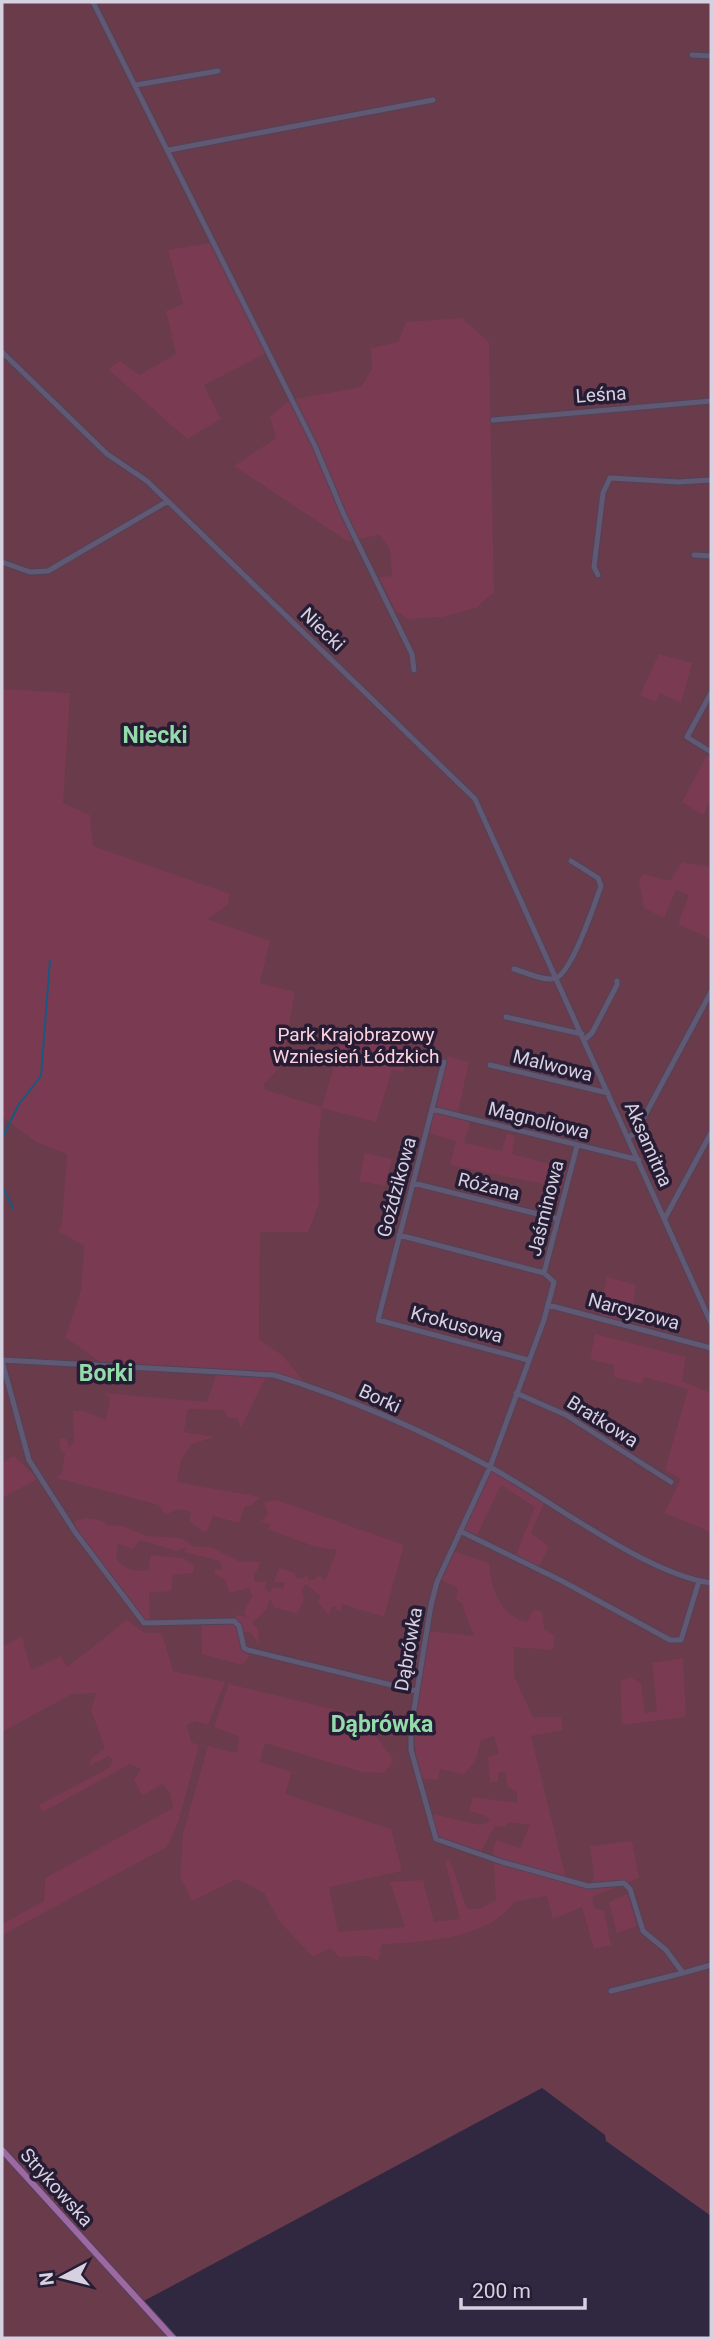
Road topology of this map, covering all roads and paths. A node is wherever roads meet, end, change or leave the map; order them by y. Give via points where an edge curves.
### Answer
1 (93, 2) edge
2 (692, 55) dead end
3 (711, 56) edge
4 (218, 71) dead end
5 (136, 85) junction
6 (433, 100) dead end
7 (169, 150) junction
8 (2, 352) edge
9 (711, 401) edge
10 (493, 420) dead end
11 (711, 480) edge
12 (168, 501) junction
13 (694, 555) dead end
14 (711, 556) edge
15 (2, 562) edge
16 (598, 575) dead end
17 (414, 670) dead end
18 (711, 693) edge
19 (711, 752) edge
20 (571, 861) dead end
21 (514, 970) dead end
22 (556, 978) junction
23 (617, 981) dead end
24 (711, 992) edge
25 (506, 1017) dead end
26 (583, 1037) junction
27 (444, 1062) dead end
28 (491, 1065) dead end
29 (608, 1093) junction
30 (432, 1109) junction
31 (711, 1133) edge
32 (628, 1138) junction
33 (577, 1146) junction
34 (639, 1160) junction
35 (413, 1183) junction
36 (665, 1218) junction
37 (558, 1219) junction
38 (399, 1235) junction
39 (544, 1273) junction
40 (548, 1305) junction
41 (378, 1320) joint
42 (711, 1323) edge
43 (711, 1348) edge
44 (528, 1360) junction
45 (2, 1361) edge
46 (516, 1392) junction
47 (490, 1467) junction
48 (671, 1482) dead end
49 (460, 1531) junction
50 (699, 1581) junction
51 (711, 1583) edge
52 (416, 1691) junction
53 (711, 1968) edge
54 (683, 1973) junction
55 (611, 1990) dead end
56 (2, 2150) edge
57 (173, 2338) edge

1 - 5 street
2 - 3 street
4 - 5 street
5 - 7 street
6 - 7 street
7 - 17 street via 315,446 412,654
8 - 12 street, Niecki via 107,454
9 - 10 street, Leśna
11 - 16 street via 610,478 603,493 594,567
12 - 15 street via 48,571 30,572
12 - 22 street, Niecki via 471,795
13 - 14 street
18 - 19 street via 687,737
20 - 22 street via 598,878 601,886 580,941
21 - 22 street
22 - 26 street, Aksamitna
23 - 26 street via 592,1032
24 - 32 street via 636,1132
25 - 26 street
26 - 29 street, Aksamitna
27 - 30 street, Goździkowa
28 - 29 street, Malwowa
29 - 32 street, Aksamitna
30 - 33 street, Magnoliowa
30 - 35 street, Goździkowa
31 - 36 street
32 - 34 street, Aksamitna
33 - 34 street, Magnoliowa
33 - 37 street, Jaśminowa
34 - 36 street, Aksamitna
35 - 37 street, Różana
35 - 38 street, Goździkowa
36 - 42 street, Aksamitna
37 - 39 street, Jaśminowa
38 - 39 street
38 - 41 street, Goździkowa
39 - 40 street, Jaśminowa via 554,1282
40 - 43 street, Narcyzowa
40 - 44 street, Jaśminowa
41 - 44 street, Krokusowa
44 - 46 street, Jaśminowa
45 - 47 street, Borki via 274,1375 341,1398
45 - 52 street via 29,1460 75,1532 144,1623 234,1621 248,1650
46 - 47 street, Dąbrówka
46 - 48 street, Bratkowa via 566,1415
47 - 49 street, Dąbrówka
47 - 50 street, Borki via 627,1548
49 - 50 street via 670,1640 681,1640
49 - 52 street, Dąbrówka via 437,1582
50 - 51 street, Borki
52 - 54 street, Dąbrówka via 411,1751 436,1839 585,1885 626,1884 643,1931 666,1950
53 - 54 street
54 - 55 street
56 - 57 main road, Strykowska

